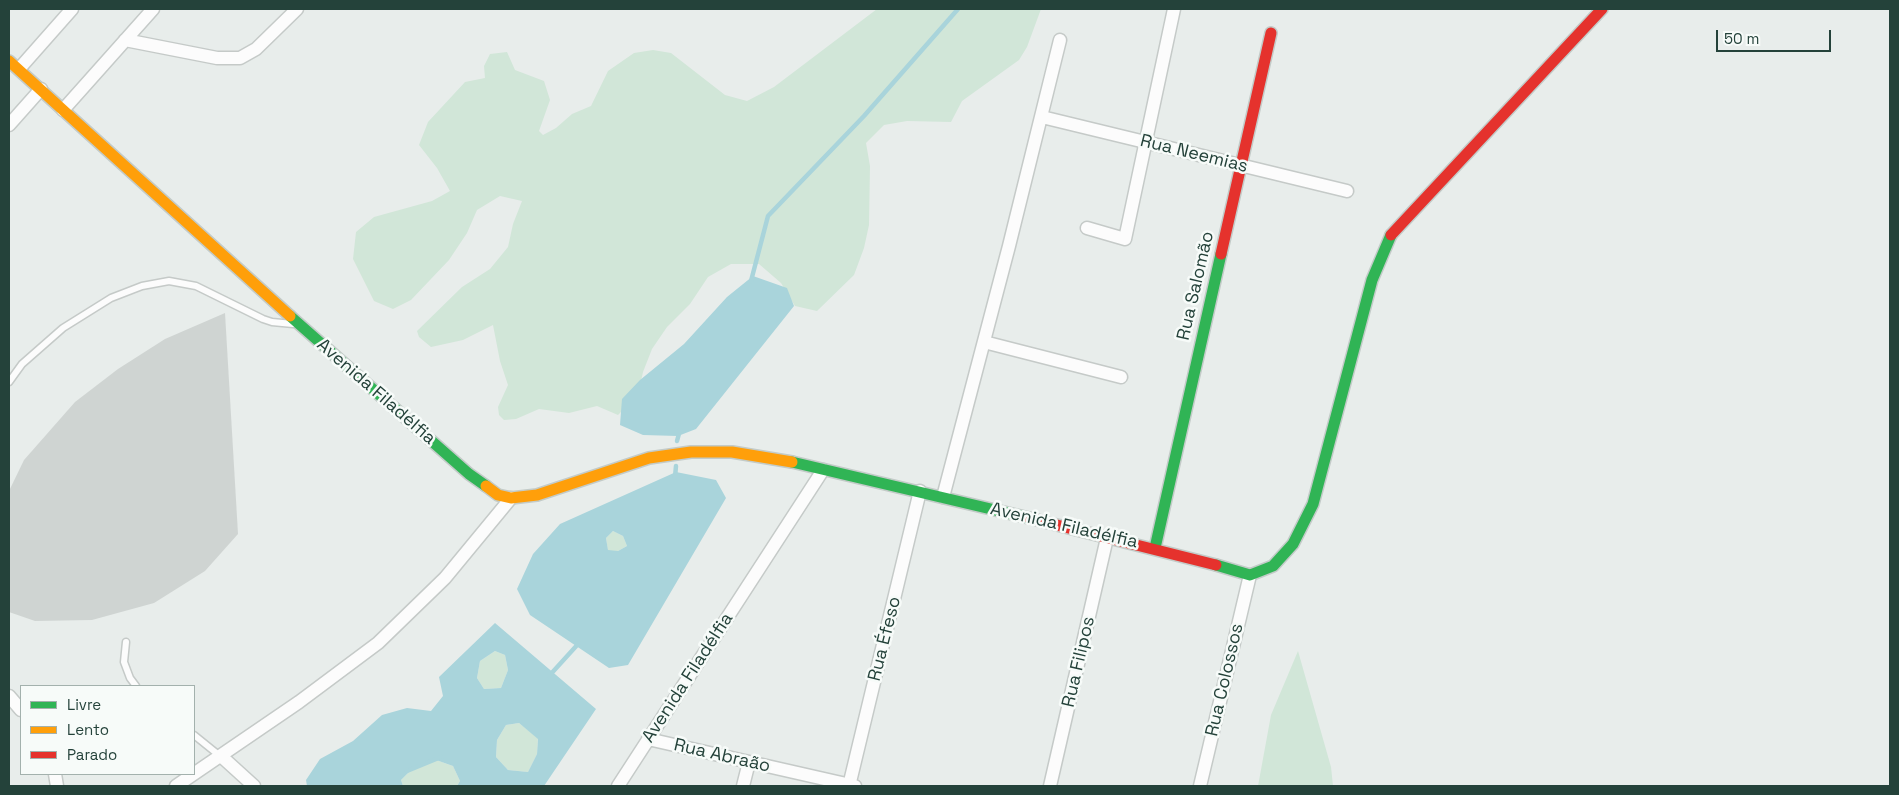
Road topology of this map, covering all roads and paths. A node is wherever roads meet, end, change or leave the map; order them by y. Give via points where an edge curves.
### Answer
1 (72, 9) edge
2 (153, 9) edge
3 (297, 9) edge
4 (1174, 9) edge
5 (1602, 9) edge
6 (1271, 33) dead end
7 (125, 40) junction
8 (1060, 40) dead end
9 (14, 65) edge
10 (41, 89) junction
11 (63, 110) junction
12 (1042, 117) junction
13 (9, 125) edge
14 (1146, 142) junction
15 (1242, 165) junction
16 (1347, 191) dead end
17 (1087, 228) dead end
18 (299, 324) junction
19 (984, 342) junction
20 (1121, 377) dead end
21 (9, 382) edge
22 (823, 470) junction
23 (920, 492) junction
24 (943, 497) junction
25 (511, 498) junction
26 (1107, 538) junction
27 (1155, 548) junction
28 (1250, 575) junction
29 (126, 642) dead end
30 (135, 685) edge
31 (9, 696) edge
32 (20, 709) edge
33 (195, 736) edge
34 (648, 740) junction
35 (221, 756) junction
36 (749, 762) junction
37 (195, 773) edge
38 (192, 775) edge
39 (176, 786) edge
40 (254, 786) edge
41 (618, 786) edge
42 (743, 786) edge
43 (851, 786) edge
44 (1050, 786) edge
45 (1200, 786) edge

1 - 9 street
2 - 7 street
3 - 7 street via 256,48 240,58 217,58
4 - 14 street
5 - 28 street via 1389,238 1372,280 1313,504 1293,544 1273,566
6 - 15 street, Rua Salomão
7 - 11 street
8 - 12 street
9 - 10 street, Avenida Filadélfia
10 - 11 street, Avenida Filadélfia
10 - 13 street
11 - 18 street, Avenida Filadélfia
12 - 14 street, Rua Neemias
12 - 19 street
14 - 15 street, Rua Neemias
14 - 17 street via 1125,239
15 - 16 street, Rua Neemias
15 - 27 street, Rua Salomão
18 - 21 lane via 272,322 196,286 169,281 142,286 111,298 63,328 22,364
18 - 25 street, Avenida Filadélfia via 469,474 498,495
19 - 20 street
19 - 24 street
22 - 23 street, Avenida Filadélfia
22 - 25 street, Avenida Filadélfia via 732,452 691,452 649,458 545,493
22 - 34 street, Avenida Filadélfia
23 - 24 street, Avenida Filadélfia
23 - 43 street, Rua Éfeso
24 - 26 street, Avenida Filadélfia
25 - 35 street via 445,578 378,643
26 - 27 street, Avenida Filadélfia
26 - 44 street, Rua Filipos
27 - 28 street, Avenida Filadélfia
28 - 45 street, Rua Colossos
29 - 30 lane via 124,662
31 - 32 street
33 - 35 lane
34 - 36 street, Rua Abraão
34 - 41 street, Avenida Filadélfia
35 - 37 street
35 - 40 street
36 - 42 street
36 - 43 street, Rua Abraão
38 - 39 street

